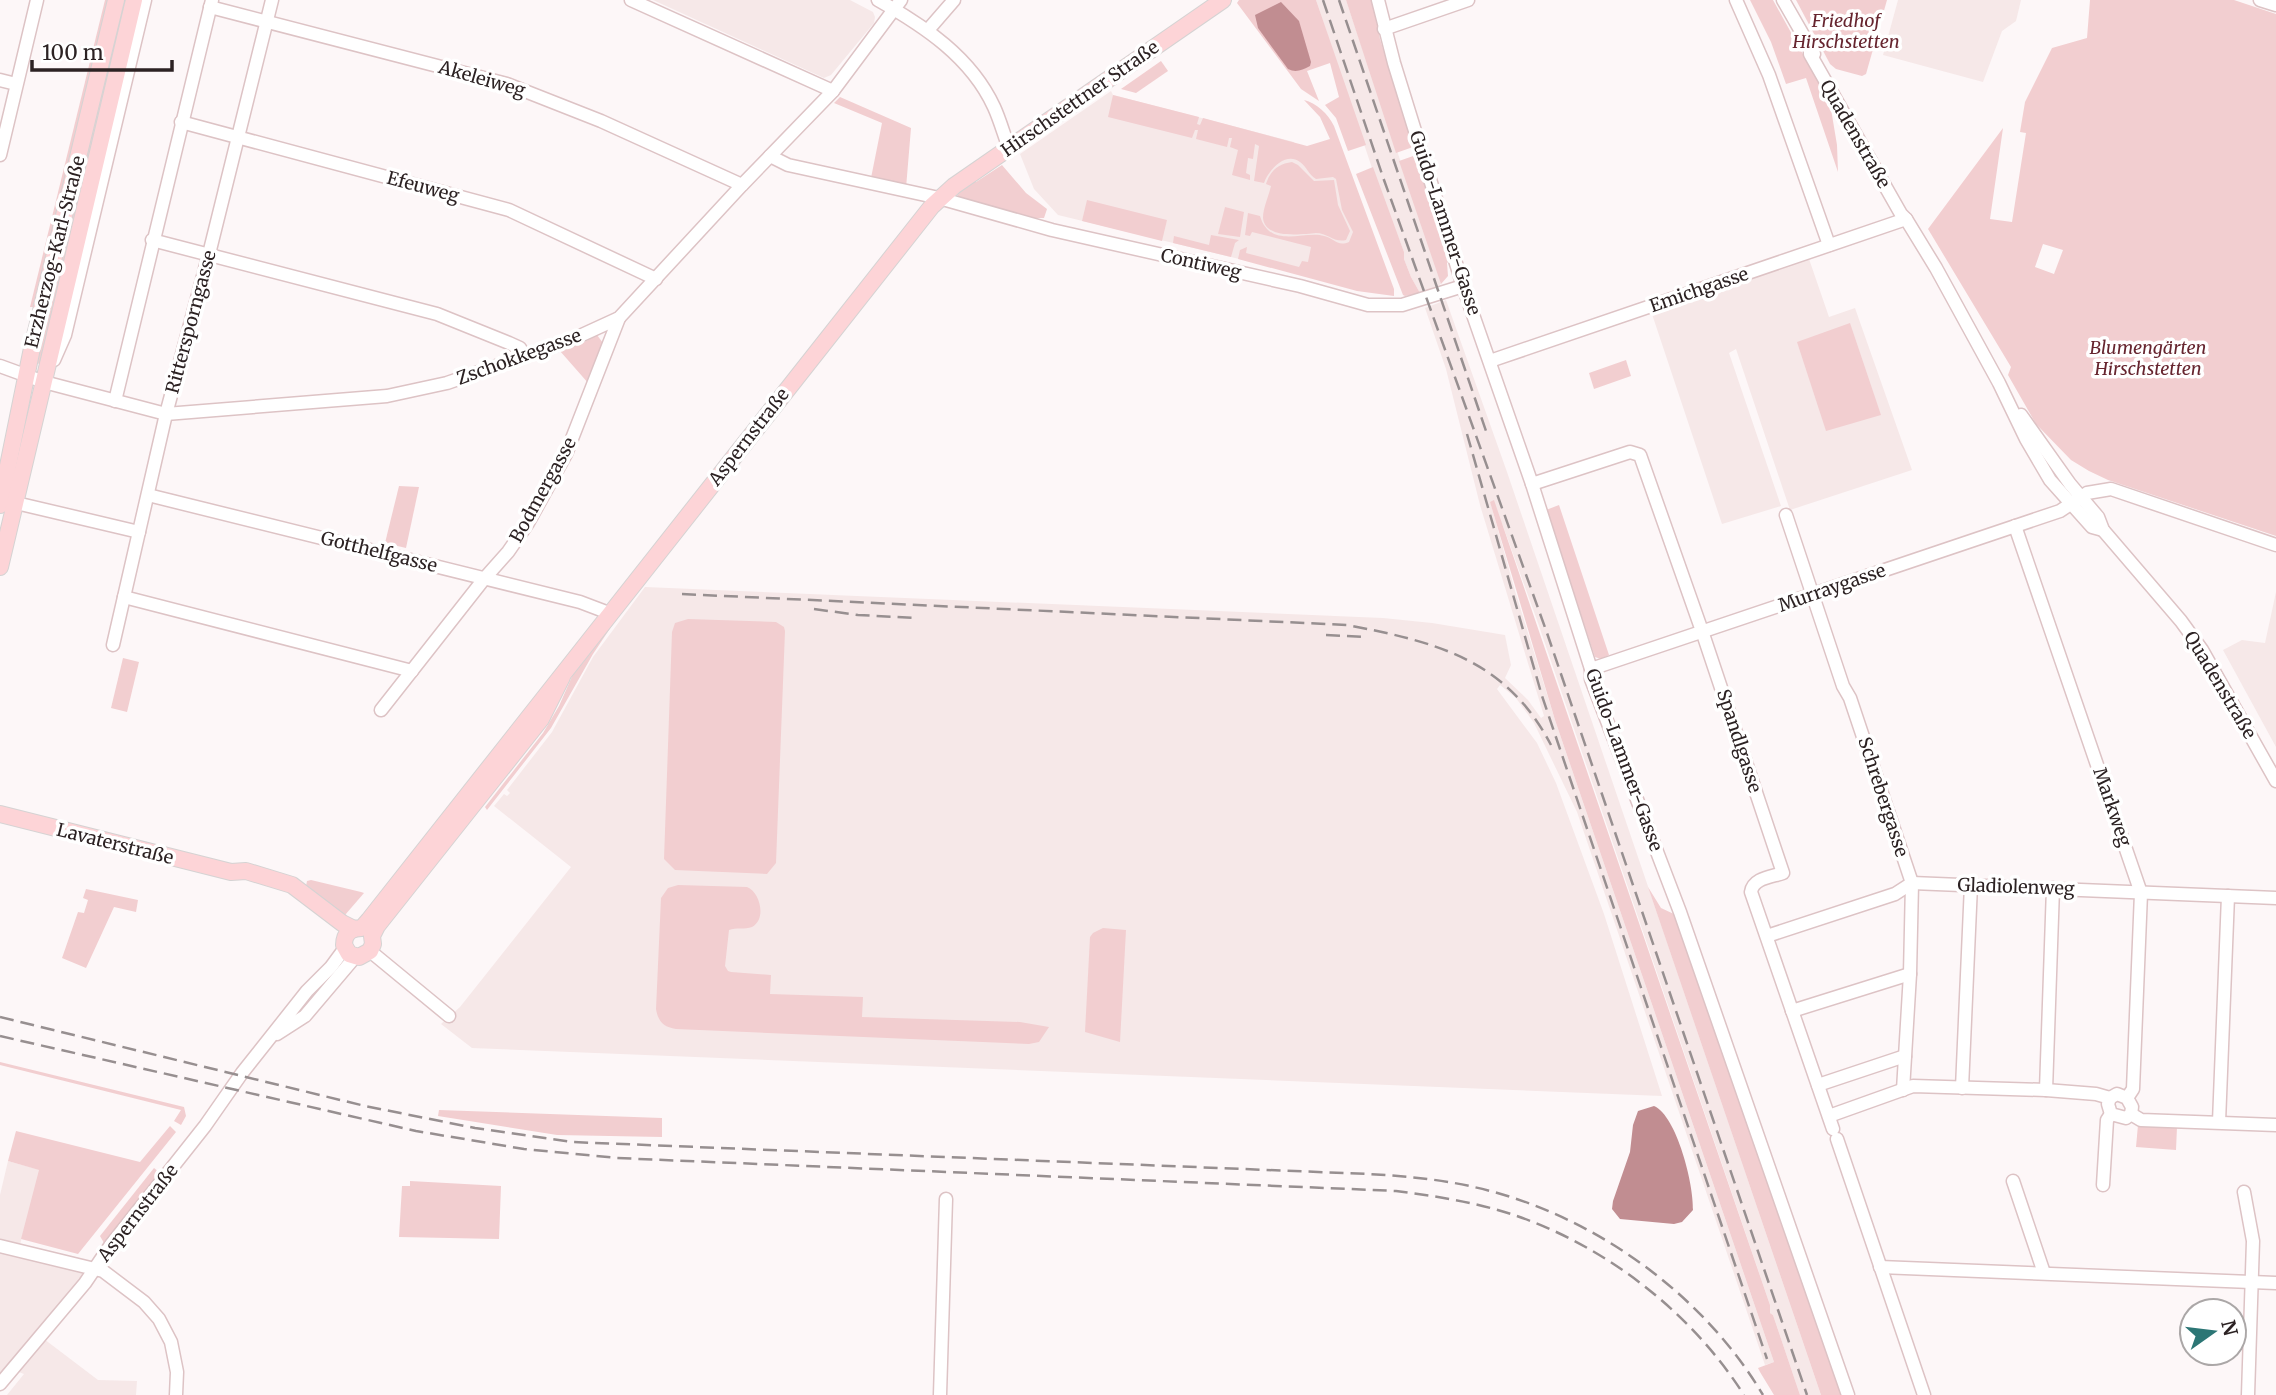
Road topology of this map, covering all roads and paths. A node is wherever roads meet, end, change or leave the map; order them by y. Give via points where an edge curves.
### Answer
1 (37, 0) edge
2 (116, 0) edge
3 (134, 0) edge
4 (145, 0) edge
5 (272, 0) edge
6 (631, 0) edge
7 (878, 0) edge
8 (954, 0) edge
9 (1223, 0) edge
10 (1378, 0) edge
11 (1468, 0) edge
12 (1736, 0) edge
13 (1783, 0) edge
14 (2260, 0) edge
15 (211, 4) edge
16 (898, 5) edge
17 (2276, 5) edge
18 (267, 21) junction
19 (1384, 29) junction
20 (928, 30) junction
21 (0, 80) edge
22 (16, 84) junction
23 (833, 91) junction
24 (181, 122) junction
25 (237, 137) junction
26 (1009, 148) junction
27 (0, 155) edge
28 (770, 156) junction
29 (742, 185) junction
30 (939, 198) junction
31 (1906, 219) junction
32 (152, 240) junction
33 (1829, 245) junction
34 (209, 254) junction
35 (656, 279) junction
36 (1463, 286) junction
37 (619, 318) junction
38 (524, 355) junction
39 (1490, 361) junction
40 (0, 366) edge
41 (26, 376) junction
42 (44, 382) junction
43 (115, 401) junction
44 (166, 414) junction
45 (1532, 484) junction
46 (148, 495) junction
47 (5, 496) edge
48 (2076, 500) junction
49 (1786, 515) dead end
50 (2015, 526) junction
51 (139, 532) junction
52 (2276, 545) edge
53 (0, 567) edge
54 (484, 579) junction
55 (1812, 594) junction
56 (124, 597) junction
57 (609, 613) junction
58 (1702, 631) junction
59 (113, 645) dead end
60 (1591, 669) junction
61 (412, 671) junction
62 (381, 710) dead end
63 (2276, 780) edge
64 (0, 814) edge
65 (1912, 883) junction
66 (1971, 885) junction
67 (2053, 888) junction
68 (2141, 892) junction
69 (2228, 896) junction
70 (2276, 898) edge
71 (1766, 936) junction
72 (357, 942) junction
73 (1910, 974) junction
74 (1792, 1011) junction
75 (449, 1016) dead end
76 (1905, 1056) junction
77 (1818, 1085) junction
78 (1962, 1088) junction
79 (1903, 1090) junction
80 (2046, 1090) junction
81 (2110, 1098) junction
82 (2127, 1098) junction
83 (2111, 1114) junction
84 (2131, 1114) junction
85 (2219, 1122) junction
86 (2276, 1125) edge
87 (1833, 1128) junction
88 (2012, 1181) dead end
89 (2102, 1185) dead end
90 (2244, 1192) dead end
91 (946, 1199) dead end
92 (0, 1246) edge
93 (1880, 1267) junction
94 (95, 1269) junction
95 (2044, 1273) junction
96 (2253, 1282) junction
97 (2276, 1283) edge
98 (0, 1384) edge
99 (176, 1395) edge
100 (940, 1395) edge
101 (1848, 1395) edge
102 (1924, 1395) edge
103 (2248, 1395) edge

1 - 22 street
2 - 41 main road, Erzherzog-Karl-Straße
3 - 42 main road, Erzherzog-Karl-Straße
4 - 42 street, Erzherzog-Karl-Straße via 65,335
5 - 18 street, Rittersporngasse
6 - 23 street
7 - 16 street
8 - 20 street
9 - 26 main road, Hirschstettner Straße
10 - 19 street, Guido-Lammer-Gasse
11 - 19 street
12 - 33 street via 1769,75
13 - 31 street, Quadenstraße via 1905,210
14 - 17 street
15 - 18 street, Akeleiweg
15 - 24 street
16 - 20 street
16 - 23 street, Zschokkegasse
18 - 25 street, Rittersporngasse
18 - 29 street, Akeleiweg via 507,84
19 - 36 street, Guido-Lammer-Gasse
20 - 26 street via 979,82 994,106
21 - 22 street
22 - 27 street
23 - 28 street, Zschokkegasse
24 - 25 street, Efeuweg
24 - 32 street
25 - 34 street, Rittersporngasse
25 - 35 street, Efeuweg via 509,210
26 - 30 main road, Hirschstettner Straße
28 - 29 street, Zschokkegasse
28 - 30 street, Contiweg via 788,165
29 - 35 street, Zschokkegasse
30 - 36 street, Contiweg via 1052,230 1368,305 1402,305
30 - 57 main road, Aspernstraße
31 - 33 street, Emichgasse
31 - 48 street, Quadenstraße via 2050,480
32 - 34 street
32 - 43 street
33 - 39 street, Emichgasse
34 - 38 street via 437,314 520,348
34 - 44 street, Rittersporngasse
35 - 37 street, Zschokkegasse
36 - 39 street, Guido-Lammer-Gasse
37 - 38 street, Zschokkegasse
37 - 54 street, Bodmergasse via 566,454 528,523
38 - 44 street, Zschokkegasse via 447,383 387,396
39 - 45 street, Guido-Lammer-Gasse
40 - 41 street, Zschokkegasse
41 - 42 street, Zschokkegasse
41 - 47 main road, Erzherzog-Karl-Straße
42 - 43 street, Zschokkegasse
42 - 47 main road, Erzherzog-Karl-Straße
43 - 44 street, Zschokkegasse
44 - 46 street, Rittersporngasse
45 - 58 street, Spandlgasse via 1630,452 1640,455
45 - 60 street, Guido-Lammer-Gasse
46 - 51 street, Rittersporngasse
46 - 54 street, Gotthelfgasse
47 - 51 street
47 - 53 main road, Erzherzog-Karl-Straße
48 - 50 street, Murraygasse via 2060,511
48 - 52 street, Murraygasse via 2111,489
48 - 63 street, Quadenstraße via 2092,527 2103,530 2202,650
49 - 55 street, Schrebergasse
50 - 55 street, Murraygasse
50 - 68 street, Markweg
51 - 56 street, Rittersporngasse
54 - 57 street, Gotthelfgasse
54 - 61 street, Bodmergasse
55 - 58 street, Murraygasse
55 - 65 street, Schrebergasse
56 - 59 street, Rittersporngasse
56 - 61 street
57 - 72 main road, Aspernstraße
58 - 60 street, Murraygasse
58 - 71 street, Spandlgasse via 1783,873 1756,882 1751,889
60 - 101 street, Guido-Lammer-Gasse
61 - 62 street, Bodmergasse
64 - 72 main road, Lavaterstraße via 292,885 342,923
65 - 66 street, Gladiolenweg
65 - 71 street, Gladiolenweg via 1895,894
65 - 73 street, Schrebergasse
66 - 67 street, Gladiolenweg
66 - 78 street
67 - 68 street, Gladiolenweg
67 - 80 street
68 - 69 street, Gladiolenweg
68 - 82 street, Markweg via 2133,1089
69 - 70 street, Gladiolenweg
69 - 85 street
71 - 74 street, Spandlgasse
72 - 75 street, Lavaterstraße
72 - 94 street, Aspernstraße via 307,991
73 - 74 street
73 - 76 street, Schrebergasse
74 - 77 street, Spandlgasse
76 - 77 street
76 - 79 street, Schrebergasse
77 - 87 street, Spandlgasse
78 - 79 street via 1913,1086
78 - 80 street
79 - 87 street
80 - 81 street
81 - 82 street via 2117,1094
81 - 83 street
82 - 84 street
83 - 84 street via 2121,1118
83 - 89 street
84 - 85 street via 2141,1120
85 - 86 street
87 - 93 street, Spandlgasse
88 - 95 street
90 - 96 street via 2253,1241
91 - 100 street
92 - 94 street
93 - 95 street
93 - 102 street, Spandlgasse
94 - 98 street, Aspernstraße
94 - 99 street via 110,1275 159,1319 175,1356
95 - 96 street
96 - 97 street
96 - 103 street

